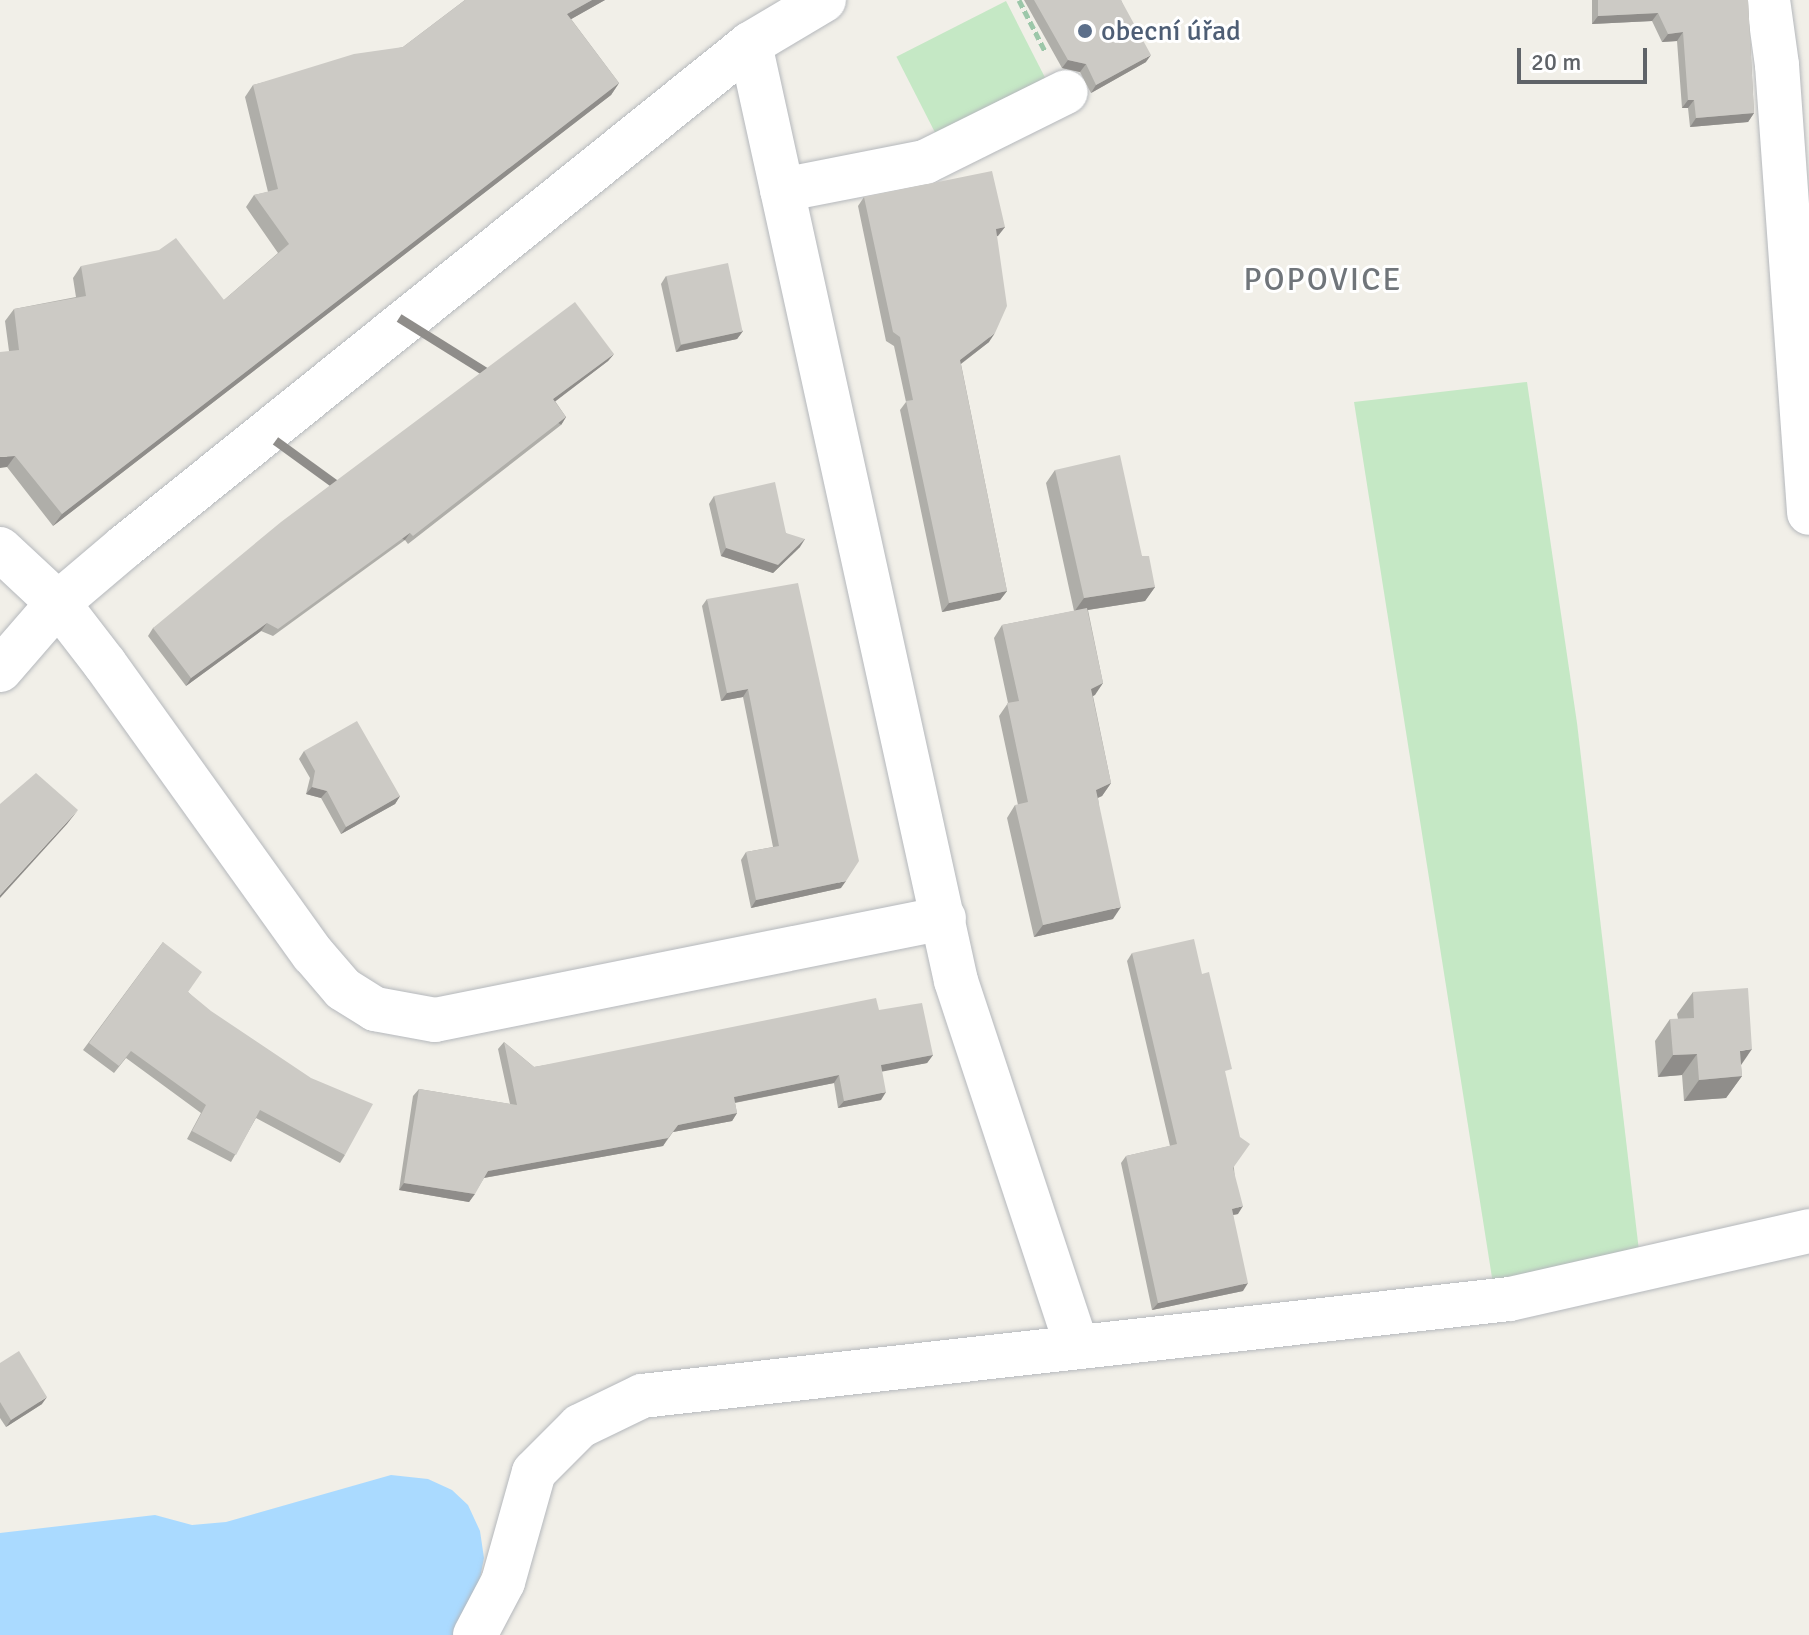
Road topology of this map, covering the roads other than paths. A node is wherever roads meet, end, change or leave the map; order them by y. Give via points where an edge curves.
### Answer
1 (824, 0) edge
2 (1768, 0) edge
3 (750, 44) junction
4 (1066, 92) road end
5 (782, 190) junction
6 (1809, 513) edge
7 (0, 549) edge
8 (58, 603) junction
9 (0, 670) edge
10 (944, 918) junction
11 (1809, 1231) edge
12 (1077, 1346) junction
13 (475, 1635) edge

1 - 3 street
2 - 6 street
3 - 5 street
3 - 8 street
4 - 5 street via 925,162
5 - 10 street
7 - 8 street
8 - 9 street
8 - 10 street via 313,954 343,989 375,1009 435,1020
10 - 12 street via 956,981
11 - 12 street via 1510,1299 1141,1344
12 - 13 street via 642,1396 580,1426 534,1472 503,1582

